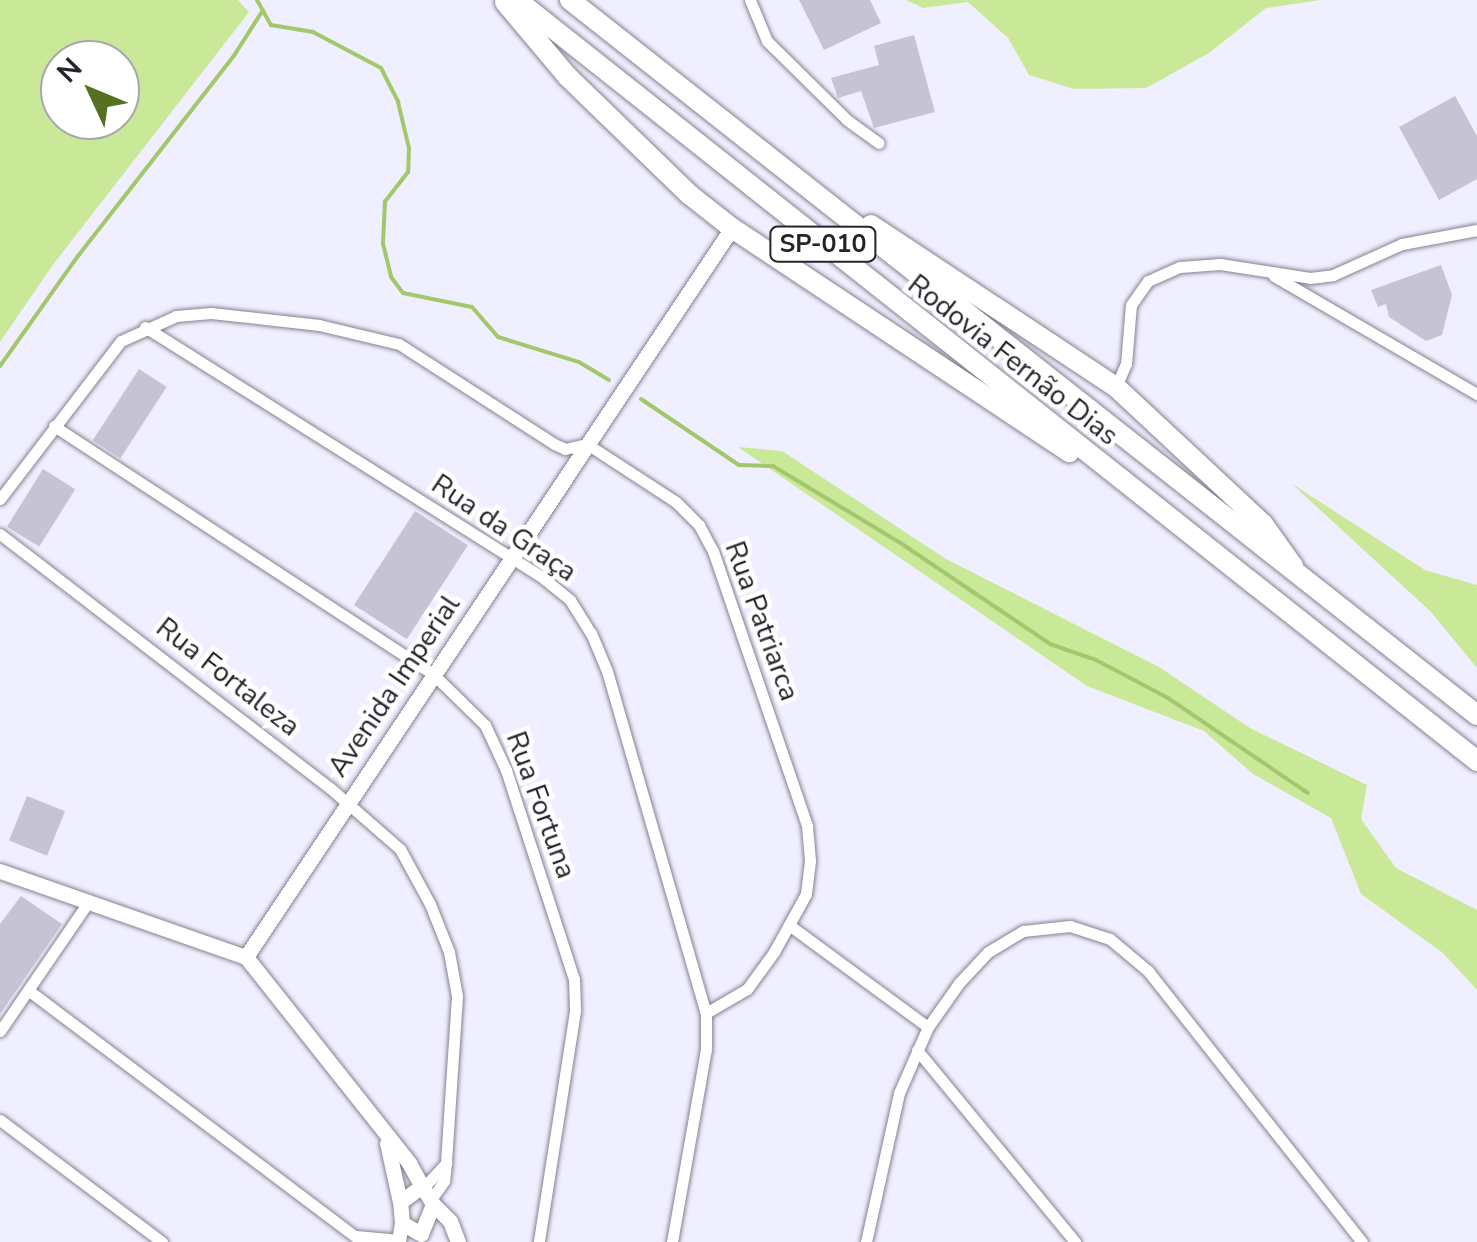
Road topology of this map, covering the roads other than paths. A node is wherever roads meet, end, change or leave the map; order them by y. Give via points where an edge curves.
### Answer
1 (504, 0) edge
2 (518, 0) edge
3 (570, 0) edge
4 (750, 0) edge
5 (879, 143) dead end
6 (777, 165) junction
7 (732, 228) junction
8 (1477, 230) edge
9 (1270, 274) junction
10 (145, 327) junction
11 (1116, 387) junction
12 (1477, 394) edge
13 (54, 426) junction
14 (587, 444) junction
15 (1129, 487) junction
16 (0, 499) edge
17 (0, 534) edge
18 (511, 558) junction
19 (1305, 584) junction
20 (432, 674) junction
21 (1477, 715) edge
22 (1477, 761) edge
23 (346, 802) junction
24 (0, 871) edge
25 (89, 901) junction
26 (789, 925) junction
27 (246, 956) junction
28 (28, 990) junction
29 (706, 1013) junction
30 (928, 1028) junction
31 (0, 1030) edge
32 (916, 1050) junction
33 (0, 1120) edge
34 (384, 1134) junction
35 (428, 1194) junction
36 (400, 1202) junction
37 (402, 1222) junction
38 (421, 1236) edge
39 (360, 1239) edge
40 (399, 1241) edge
41 (162, 1242) edge
42 (447, 1242) edge
43 (458, 1242) edge
44 (539, 1242) edge
45 (672, 1242) edge
46 (866, 1242) edge
47 (1075, 1242) edge
48 (1362, 1242) edge

1 - 7 highway via 626,136
2 - 15 highway, Rodovia Fernão Dias / SP-010
3 - 6 highway, Rodovia Fernão Dias / SP-010
4 - 5 street via 767,41
6 - 11 highway
6 - 19 highway, Rodovia Fernão Dias / SP-010
7 - 14 main road, Avenida Imperial
7 - 15 highway via 1042,437
8 - 9 street via 1402,244 1333,275
9 - 11 street via 1220,264 1180,267 1148,280 1131,304 1126,364
9 - 12 street
10 - 13 street via 121,341
10 - 14 street, Rua Patriarca via 211,312 374,335 422,357 554,444
10 - 18 street, Rua da Graça
11 - 19 highway via 1263,524
13 - 16 street
13 - 20 street, Rua Fortuna
14 - 18 main road, Avenida Imperial
14 - 26 street, Rua Patriarca via 676,502 713,551 807,826 806,894
15 - 22 highway, Rodovia Fernão Dias / SP-010
17 - 23 street, Rua Fortaleza
18 - 20 main road, Avenida Imperial
18 - 29 street, Rua da Graça via 570,600 591,632
19 - 21 highway, Rodovia Fernão Dias / SP-010
20 - 23 main road, Avenida Imperial
20 - 44 street, Rua Fortuna via 485,724 574,979 575,1011
23 - 27 main road, Avenida Imperial
23 - 35 street, Rua Fortaleza via 400,849 449,952 458,996 446,1163 444,1182
24 - 25 main road
25 - 27 main road
25 - 28 street
26 - 29 street, Rua Patriarca via 747,989
26 - 30 street
27 - 34 main road
28 - 31 street
28 - 39 street
29 - 45 street via 706,1050
30 - 32 street
30 - 48 street via 988,952 1023,931 1070,926 1110,938 1148,971
32 - 46 street via 899,1093
32 - 47 street
33 - 41 street
34 - 35 main road
34 - 36 main road
35 - 36 main road via 407,1192
35 - 38 main road
35 - 43 main road
36 - 37 main road
37 - 38 main road
37 - 40 street
38 - 42 main road
39 - 40 street

